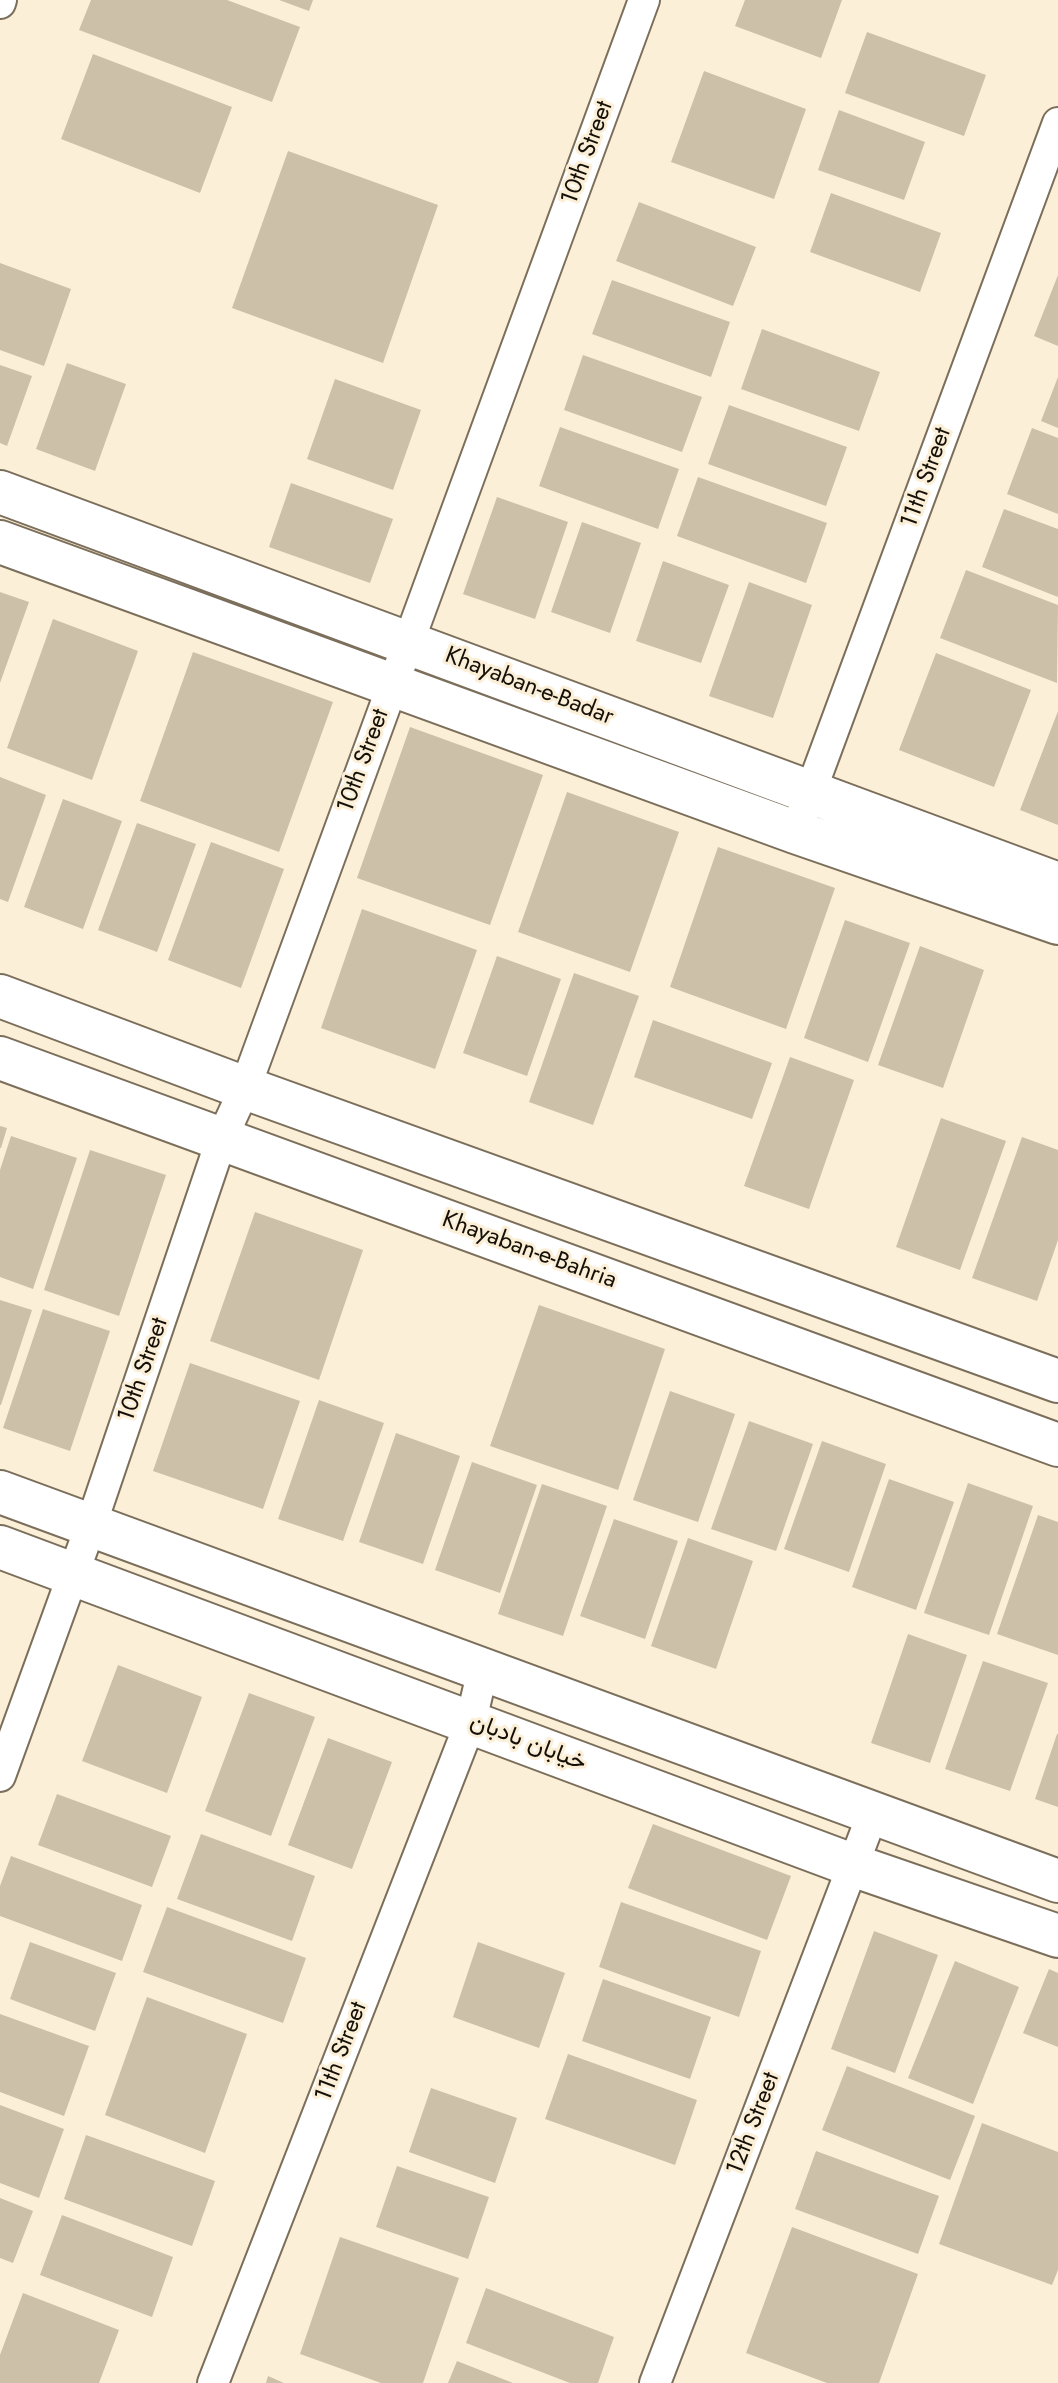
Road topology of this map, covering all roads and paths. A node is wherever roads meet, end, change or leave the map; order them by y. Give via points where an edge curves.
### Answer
1 (644, 0) edge
2 (1058, 123) edge
3 (0, 492) edge
4 (0, 542) edge
5 (408, 640) junction
6 (392, 686) junction
7 (810, 793) junction
8 (795, 832) junction
9 (1058, 884) edge
10 (1058, 923) edge
11 (0, 996) edge
12 (0, 1058) edge
13 (245, 1088) junction
14 (222, 1138) junction
15 (1058, 1381) edge
16 (1058, 1445) edge
17 (0, 1492) edge
18 (91, 1525) junction
19 (0, 1547) edge
20 (73, 1573) junction
21 (483, 1669) junction
22 (471, 1721) junction
23 (0, 1776) edge
24 (873, 1813) junction
25 (852, 1865) junction
26 (1058, 1881) edge
27 (1058, 1936) edge
28 (213, 2383) edge
29 (655, 2383) edge

1 - 5 street, 10th Street
2 - 7 street, 11th Street
3 - 5 main road, Khayaban-e-Badar
4 - 6 main road, Khayaban-e-Badar
5 - 6 street, 10th Street
5 - 7 main road, Khayaban-e-Badar
6 - 8 main road, Khayaban-e-Badar
6 - 13 street, 10th Street
7 - 8 street, 11th Street
7 - 9 main road, Khayaban-e-Badar
8 - 10 main road, Khayaban-e-Badar
11 - 13 main road
12 - 14 main road, Khayaban-e-Bahria
13 - 14 street, 10th Street
13 - 15 main road
14 - 16 main road, Khayaban-e-Bahria
14 - 18 street, 10th Street
17 - 18 main road
18 - 20 street, 10th Street
18 - 21 main road
19 - 20 main road, خیابان بادبان
20 - 22 main road, خیابان بادبان
20 - 23 street
21 - 22 street, 11th Street
21 - 24 main road
22 - 25 main road, خیابان بادبان
22 - 28 street, 11th Street
24 - 25 street, 12th Street
24 - 26 main road
25 - 27 main road, خیابان بادبان
25 - 29 street, 12th Street

